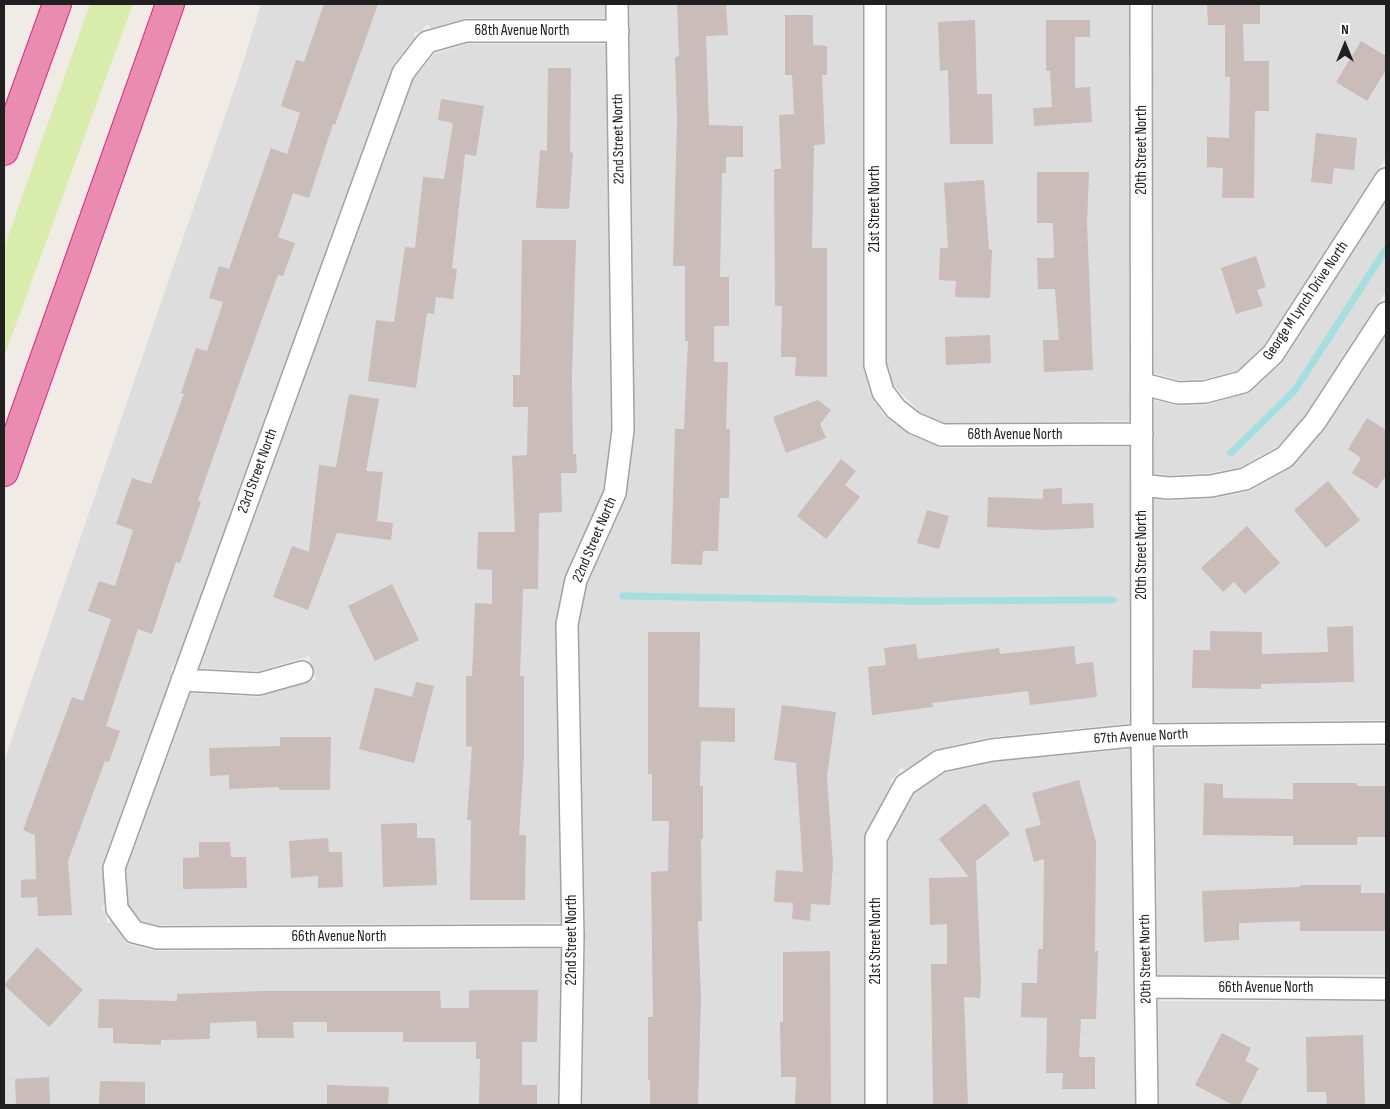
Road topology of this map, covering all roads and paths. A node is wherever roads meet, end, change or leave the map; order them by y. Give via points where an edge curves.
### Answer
1 (57, 4) edge
2 (170, 4) edge
3 (618, 4) edge
4 (875, 4) edge
5 (1141, 4) edge
6 (618, 31) junction
7 (428, 42) joint
8 (4, 151) edge
9 (1386, 179) edge
10 (1386, 313) edge
11 (1143, 384) junction
12 (896, 408) joint
13 (1142, 434) junction
14 (4, 472) edge
15 (1142, 484) junction
16 (302, 672) dead end
17 (182, 680) junction
18 (1386, 733) edge
19 (1142, 735) junction
20 (905, 785) joint
21 (117, 909) joint
22 (573, 936) junction
23 (1147, 987) junction
24 (1386, 989) edge
25 (570, 1105) edge
26 (876, 1105) edge
27 (1147, 1105) edge

1 - 8 highway
2 - 14 highway
3 - 6 street, 22nd Street North
4 - 12 street, 21st Street North via 875,365 883,392
5 - 11 street, 20th Street North
6 - 7 street, 68th Avenue North via 466,31
6 - 22 street, 22nd Street North via 623,430 615,493 576,580 567,624
7 - 17 street, 23rd Street North via 402,73
9 - 11 street, George M Lynch Drive North via 1273,354 1243,382 1205,392 1178,393
10 - 15 street via 1316,422 1285,457 1245,479 1210,486 1168,488
11 - 13 street, 20th Street North
12 - 13 street, 68th Avenue North via 914,423 942,436
13 - 15 street, 20th Street North
15 - 19 street, 20th Street North
16 - 17 street via 259,684
17 - 21 street, 23rd Street North via 114,868
18 - 19 street, 67th Avenue North
19 - 20 street, 67th Avenue North via 992,750 940,761
19 - 23 street, 20th Street North
20 - 26 street, 21st Street North via 876,838
21 - 22 street, 66th Avenue North via 134,932 158,938
22 - 25 street, 22nd Street North
23 - 24 street, 66th Avenue North
23 - 27 street, 20th Street North

